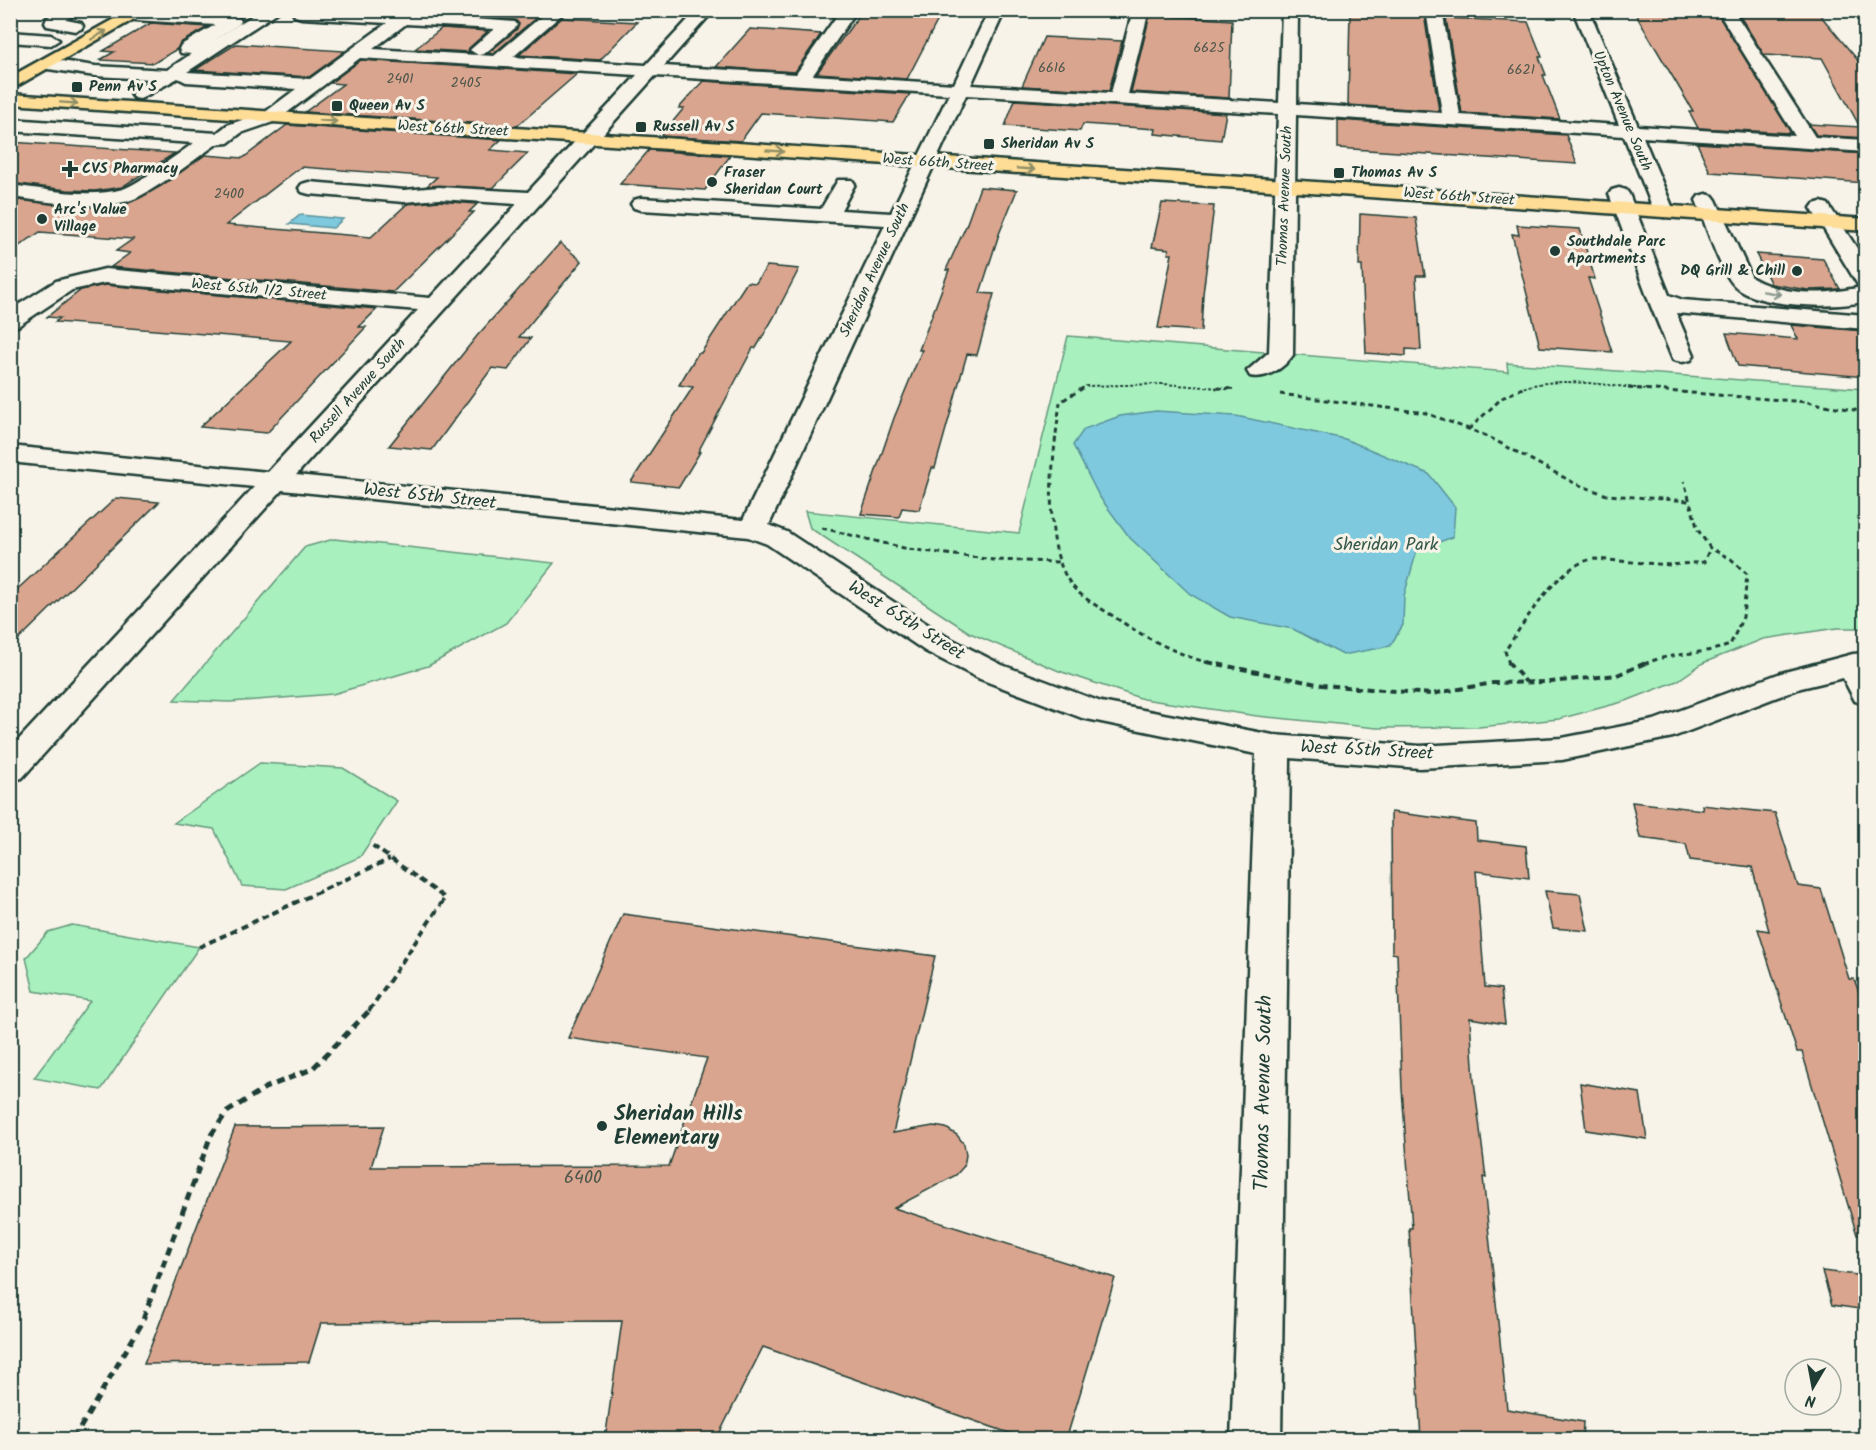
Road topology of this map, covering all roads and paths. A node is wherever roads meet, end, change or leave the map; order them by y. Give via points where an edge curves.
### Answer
1 (273, 10) edge
2 (559, 10) edge
3 (706, 10) edge
4 (849, 10) edge
5 (997, 10) edge
6 (1141, 10) edge
7 (1290, 10) edge
8 (1434, 10) edge
9 (1581, 10) edge
10 (1725, 10) edge
11 (301, 12) dead end
12 (139, 13) edge
13 (409, 15) edge
14 (77, 19) edge
15 (233, 21) junction
16 (264, 27) junction
17 (357, 34) dead end
18 (381, 36) junction
19 (10, 37) edge
20 (51, 40) junction
21 (478, 50) dead end
22 (209, 51) junction
23 (357, 53) junction
24 (21, 57) dead end
25 (497, 62) junction
26 (48, 64) junction
27 (651, 71) junction
28 (179, 76) junction
29 (801, 81) junction
30 (314, 85) junction
31 (11, 88) edge
32 (960, 90) junction
33 (141, 94) junction
34 (1118, 99) junction
35 (289, 104) junction
36 (1287, 109) junction
37 (270, 117) junction
38 (1452, 120) junction
39 (10, 125) edge
40 (596, 131) junction
41 (1631, 132) junction
42 (214, 138) junction
43 (1809, 143) junction
44 (1866, 146) edge
45 (929, 155) junction
46 (1286, 178) junction
47 (845, 184) dead end
48 (309, 188) dead end
49 (10, 191) edge
50 (534, 199) junction
51 (1622, 201) junction
52 (641, 204) dead end
53 (1661, 204) junction
54 (1710, 207) junction
55 (1866, 211) edge
56 (1826, 215) junction
57 (828, 216) junction
58 (899, 220) junction
59 (1866, 225) edge
60 (1866, 280) edge
61 (1866, 293) edge
62 (1659, 299) junction
63 (437, 305) junction
64 (10, 321) edge
65 (1866, 322) edge
66 (1682, 355) dead end
67 (1259, 370) dead end
68 (1243, 390) dead end
69 (1276, 393) dead end
70 (1866, 412) edge
71 (1469, 429) junction
72 (10, 454) edge
73 (1684, 481) dead end
74 (275, 482) junction
75 (1689, 501) junction
76 (820, 527) dead end
77 (753, 529) junction
78 (1710, 548) junction
79 (1058, 562) junction
80 (1859, 664) edge
81 (1527, 683) junction
82 (1866, 694) edge
83 (1273, 746) junction
84 (10, 770) edge
85 (369, 843) dead end
86 (391, 859) junction
87 (199, 947) dead end
88 (73, 1440) edge
89 (1256, 1440) edge

1 - 16 street
2 - 25 street
3 - 27 street, Russell Avenue South
4 - 29 street
5 - 32 street, Sheridan Avenue South
6 - 34 street
7 - 36 street, Thomas Avenue South
8 - 38 street
9 - 41 street, Upton Avenue South
10 - 43 street
11 - 13 street
12 - 15 street
26 -> 12 main road
13 - 18 street
13 - 21 street via 514,21
14 - 20 main road
15 - 16 street
15 - 22 street via 187,49
16 - 22 street
17 - 18 street
18 - 23 street
19 - 20 street
20 - 24 main road
22 - 28 street
23 - 25 street
23 - 30 street
25 - 27 street
26 - 28 street
26 - 31 main road
27 - 29 street
27 - 40 street, Russell Avenue South
28 - 30 street
28 - 33 street
29 - 32 street
30 - 35 street
31 - 33 main road, West 66th Street
31 -> 37 main road, West 66th Street
32 - 34 street
32 - 45 street, Sheridan Avenue South
33 - 35 main road, West 66th Street
34 - 36 street
35 - 37 street
35 - 40 main road, West 66th Street
36 - 38 street
36 - 46 street, Thomas Avenue South
37 -> 40 main road, West 66th Street
37 - 42 street
38 - 41 street
39 - 42 street
40 - 45 main road, West 66th Street
40 - 50 street, Russell Avenue South
41 - 43 street
41 - 53 street, Upton Avenue South
42 - 49 street via 131,194 80,199
43 - 44 street
45 - 46 main road, West 66th Street
45 - 58 street, Sheridan Avenue South
46 - 51 main road, West 66th Street
46 - 67 street, Thomas Avenue South via 1281,355
47 - 57 street
48 - 50 street via 404,196 439,193
50 - 63 street, Russell Avenue South
51 - 53 main road, West 66th Street
51 - 62 street
52 - 57 street
53 - 54 main road, West 66th Street
54 - 56 main road, West 66th Street
54 -> 61 street via 1743,283 1788,296 1843,300
55 - 56 main road, West 66th Street
56 - 59 main road, West 66th Street
56 - 60 street
57 - 58 street
58 - 77 street, Sheridan Avenue South
62 - 65 street via 1679,307
62 - 66 street
63 - 64 street, West 65th 1/2 Street via 105,276 81,278 60,286
63 - 74 street, Russell Avenue South
68 - 79 path via 1163,384 1086,386 1060,402 1050,485
69 - 71 path via 1426,413
70 - 71 path via 1807,402 1541,384 1508,392
71 - 75 path via 1576,484 1607,495
72 - 74 street, West 65th Street
73 - 75 path
74 - 77 street, West 65th Street
74 - 84 street, Russell Avenue South
75 - 78 path via 1698,530
76 - 79 path via 908,549 994,560
77 - 83 street, West 65th Street via 777,538 936,644 991,672 1094,711
78 - 81 path via 1704,562 1686,567 1620,560 1584,561 1566,574 1528,617 1505,651 1509,664
78 - 81 path via 1731,558 1747,574 1743,617 1730,645 1710,652 1658,658 1617,675
79 - 81 path via 1077,591 1132,629 1200,661 1322,685 1431,694 1493,683
80 - 82 street
80 - 83 street, West 65th Street via 1792,680 1661,729 1562,749 1420,757
83 - 89 street, Thomas Avenue South
85 - 86 path
86 - 87 path
86 - 88 path via 445,898 365,1017 312,1069 265,1088 227,1112 211,1135 141,1325

